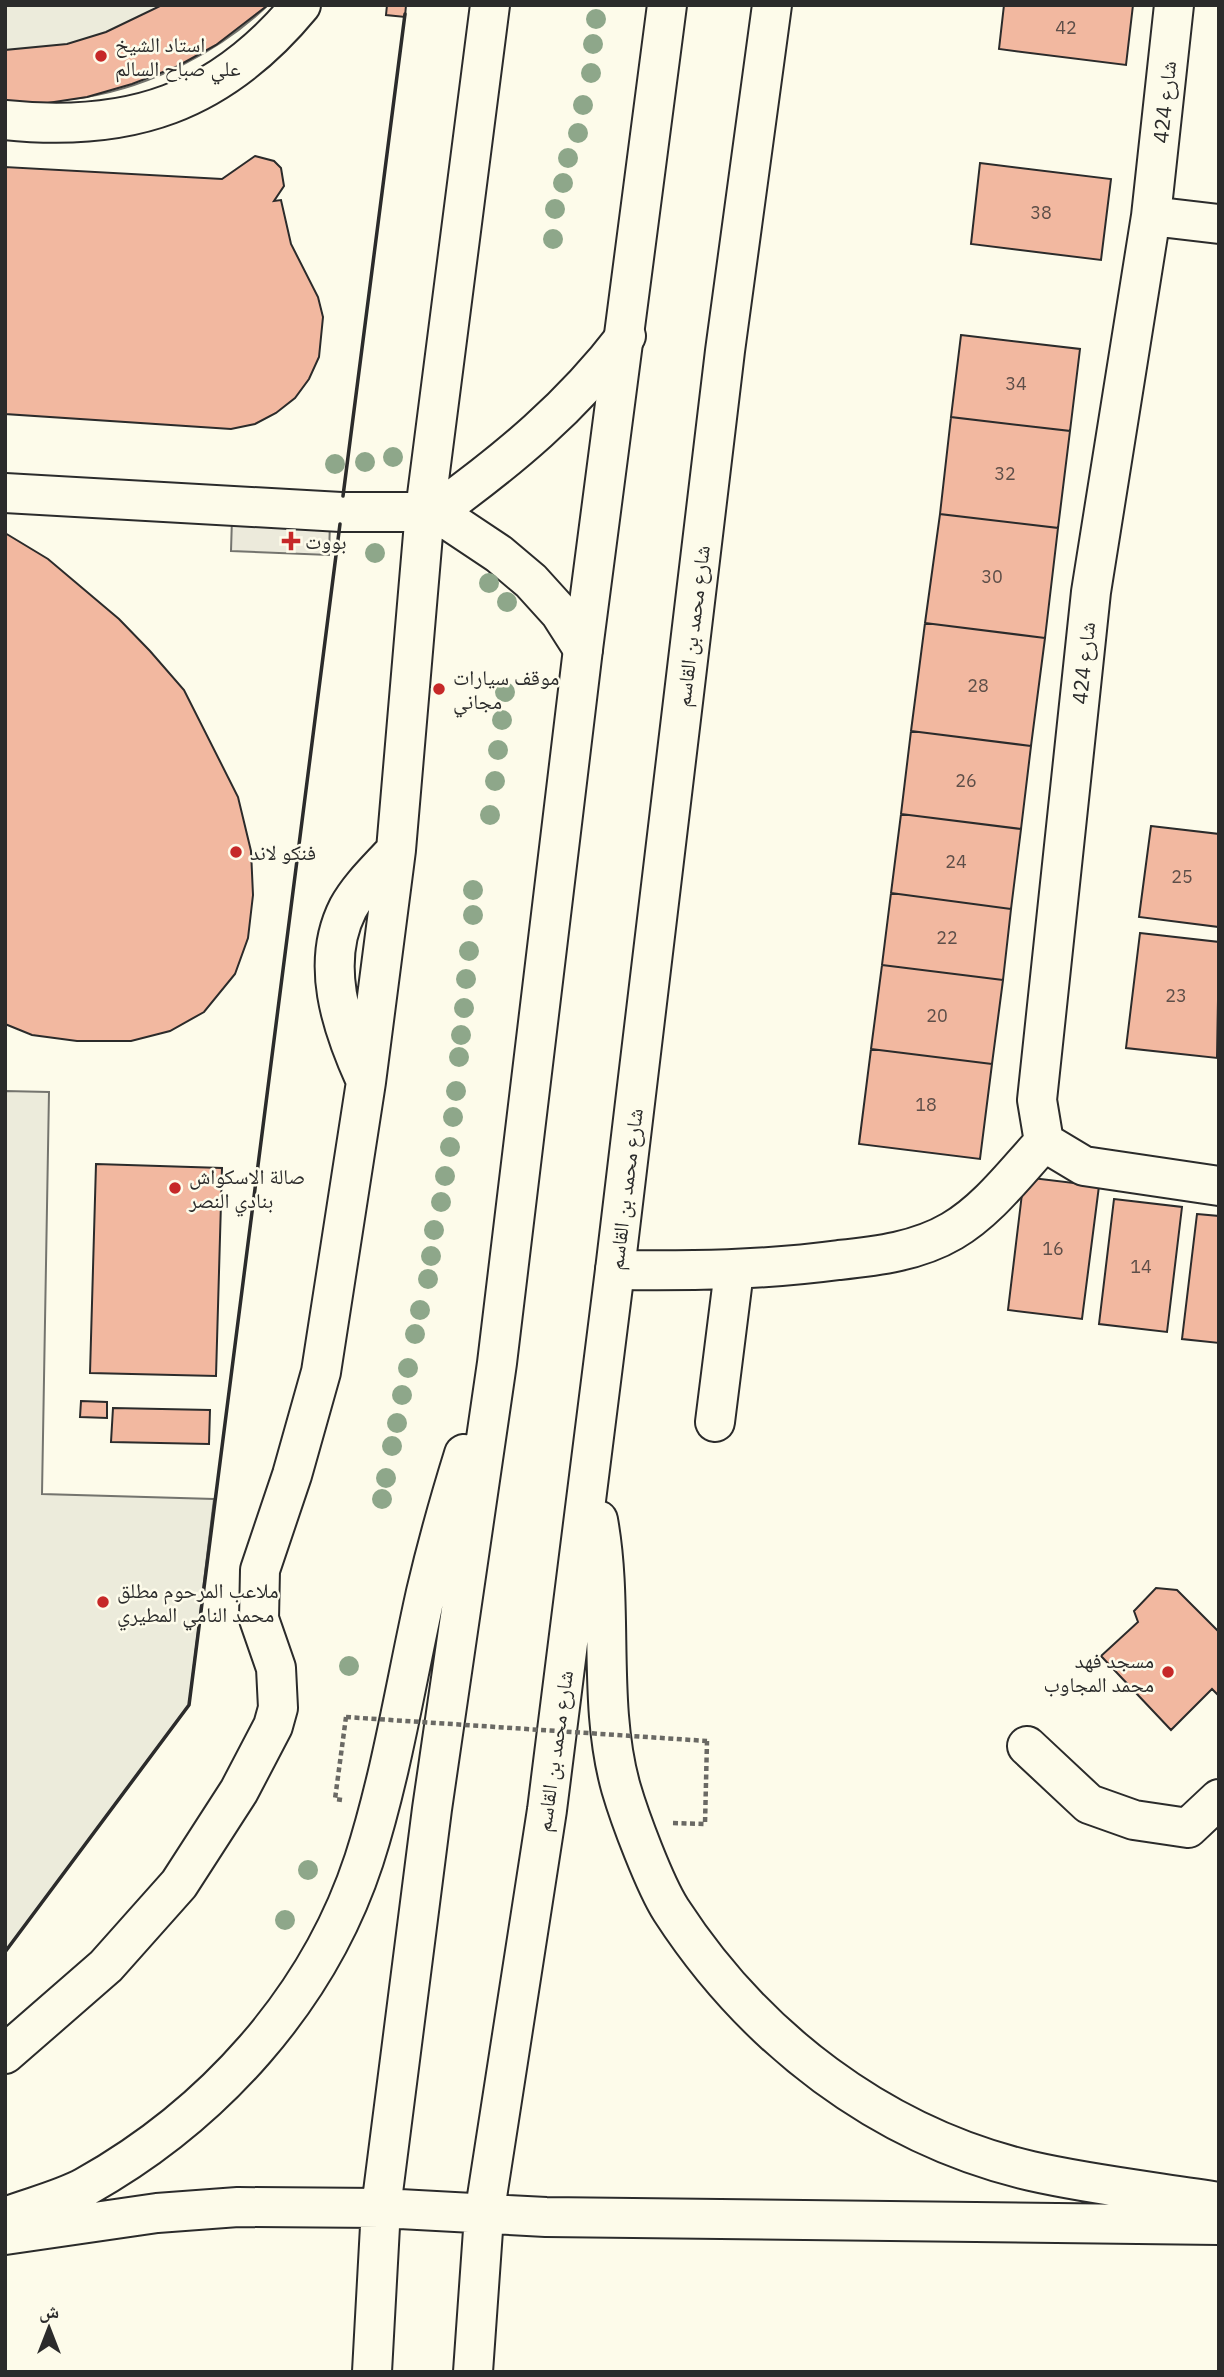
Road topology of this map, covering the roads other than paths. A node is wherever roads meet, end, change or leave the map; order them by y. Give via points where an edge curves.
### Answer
1 (302, 5) edge
2 (489, 5) edge
3 (667, 5) edge
4 (772, 5) edge
5 (1174, 5) edge
6 (5, 120) edge
7 (1151, 216) junction
8 (1219, 224) edge
9 (626, 335) junction
10 (5, 493) edge
11 (430, 511) junction
12 (583, 649) junction
13 (1044, 1142) junction
14 (1219, 1186) edge
15 (615, 1270) junction
16 (734, 1271) junction
17 (497, 1363) junction
18 (715, 1422) dead end
19 (589, 1473) junction
20 (1027, 1746) dead end
21 (1219, 1800) edge
22 (5, 2054) edge
23 (1219, 2202) edge
24 (381, 2208) junction
25 (484, 2216) junction
26 (5, 2217) edge
27 (1219, 2225) edge
28 (5, 2235) edge
29 (372, 2372) edge
30 (473, 2372) edge

1 - 6 main road via 226,76 184,101 124,118 36,123
2 - 11 main road
3 - 9 main road
4 - 15 main road, شارع محمد بن القاسم via 725,351
5 - 7 main road, شارع 424
7 - 8 main road
7 - 13 main road, شارع 424 via 1091,592 1037,1100
9 - 11 main road via 592,380 536,436
9 - 12 main road
10 - 11 main road via 341,512
11 - 12 main road via 499,554 531,581 560,613
11 - 22 main road via 396,850 321,1372 260,1570 259,1619 279,1690 273,1726 211,1839 144,1927 76,1994
12 - 17 main road
13 - 14 main road via 1084,1166
13 - 16 main road via 996,1194 954,1230 922,1246 874,1256
15 - 16 main road
15 - 19 main road, شارع محمد بن القاسم
16 - 18 main road
17 - 24 main road via 432,1809
17 - 26 main road via 446,1512 381,1802 363,1862 309,1976 233,2075 187,2118 82,2188
19 - 23 main road via 606,1581 609,1700 621,1787 670,1908 726,1986 793,2050 863,2104 944,2142 1030,2171
19 - 25 main road, شارع محمد بن القاسم via 547,1810
20 - 21 main road via 1089,1804 1134,1820 1188,1828
24 - 25 main road
24 - 28 main road via 238,2207 157,2213
24 - 29 main road
25 - 27 main road
25 - 30 main road, شارع محمد بن القاسم

